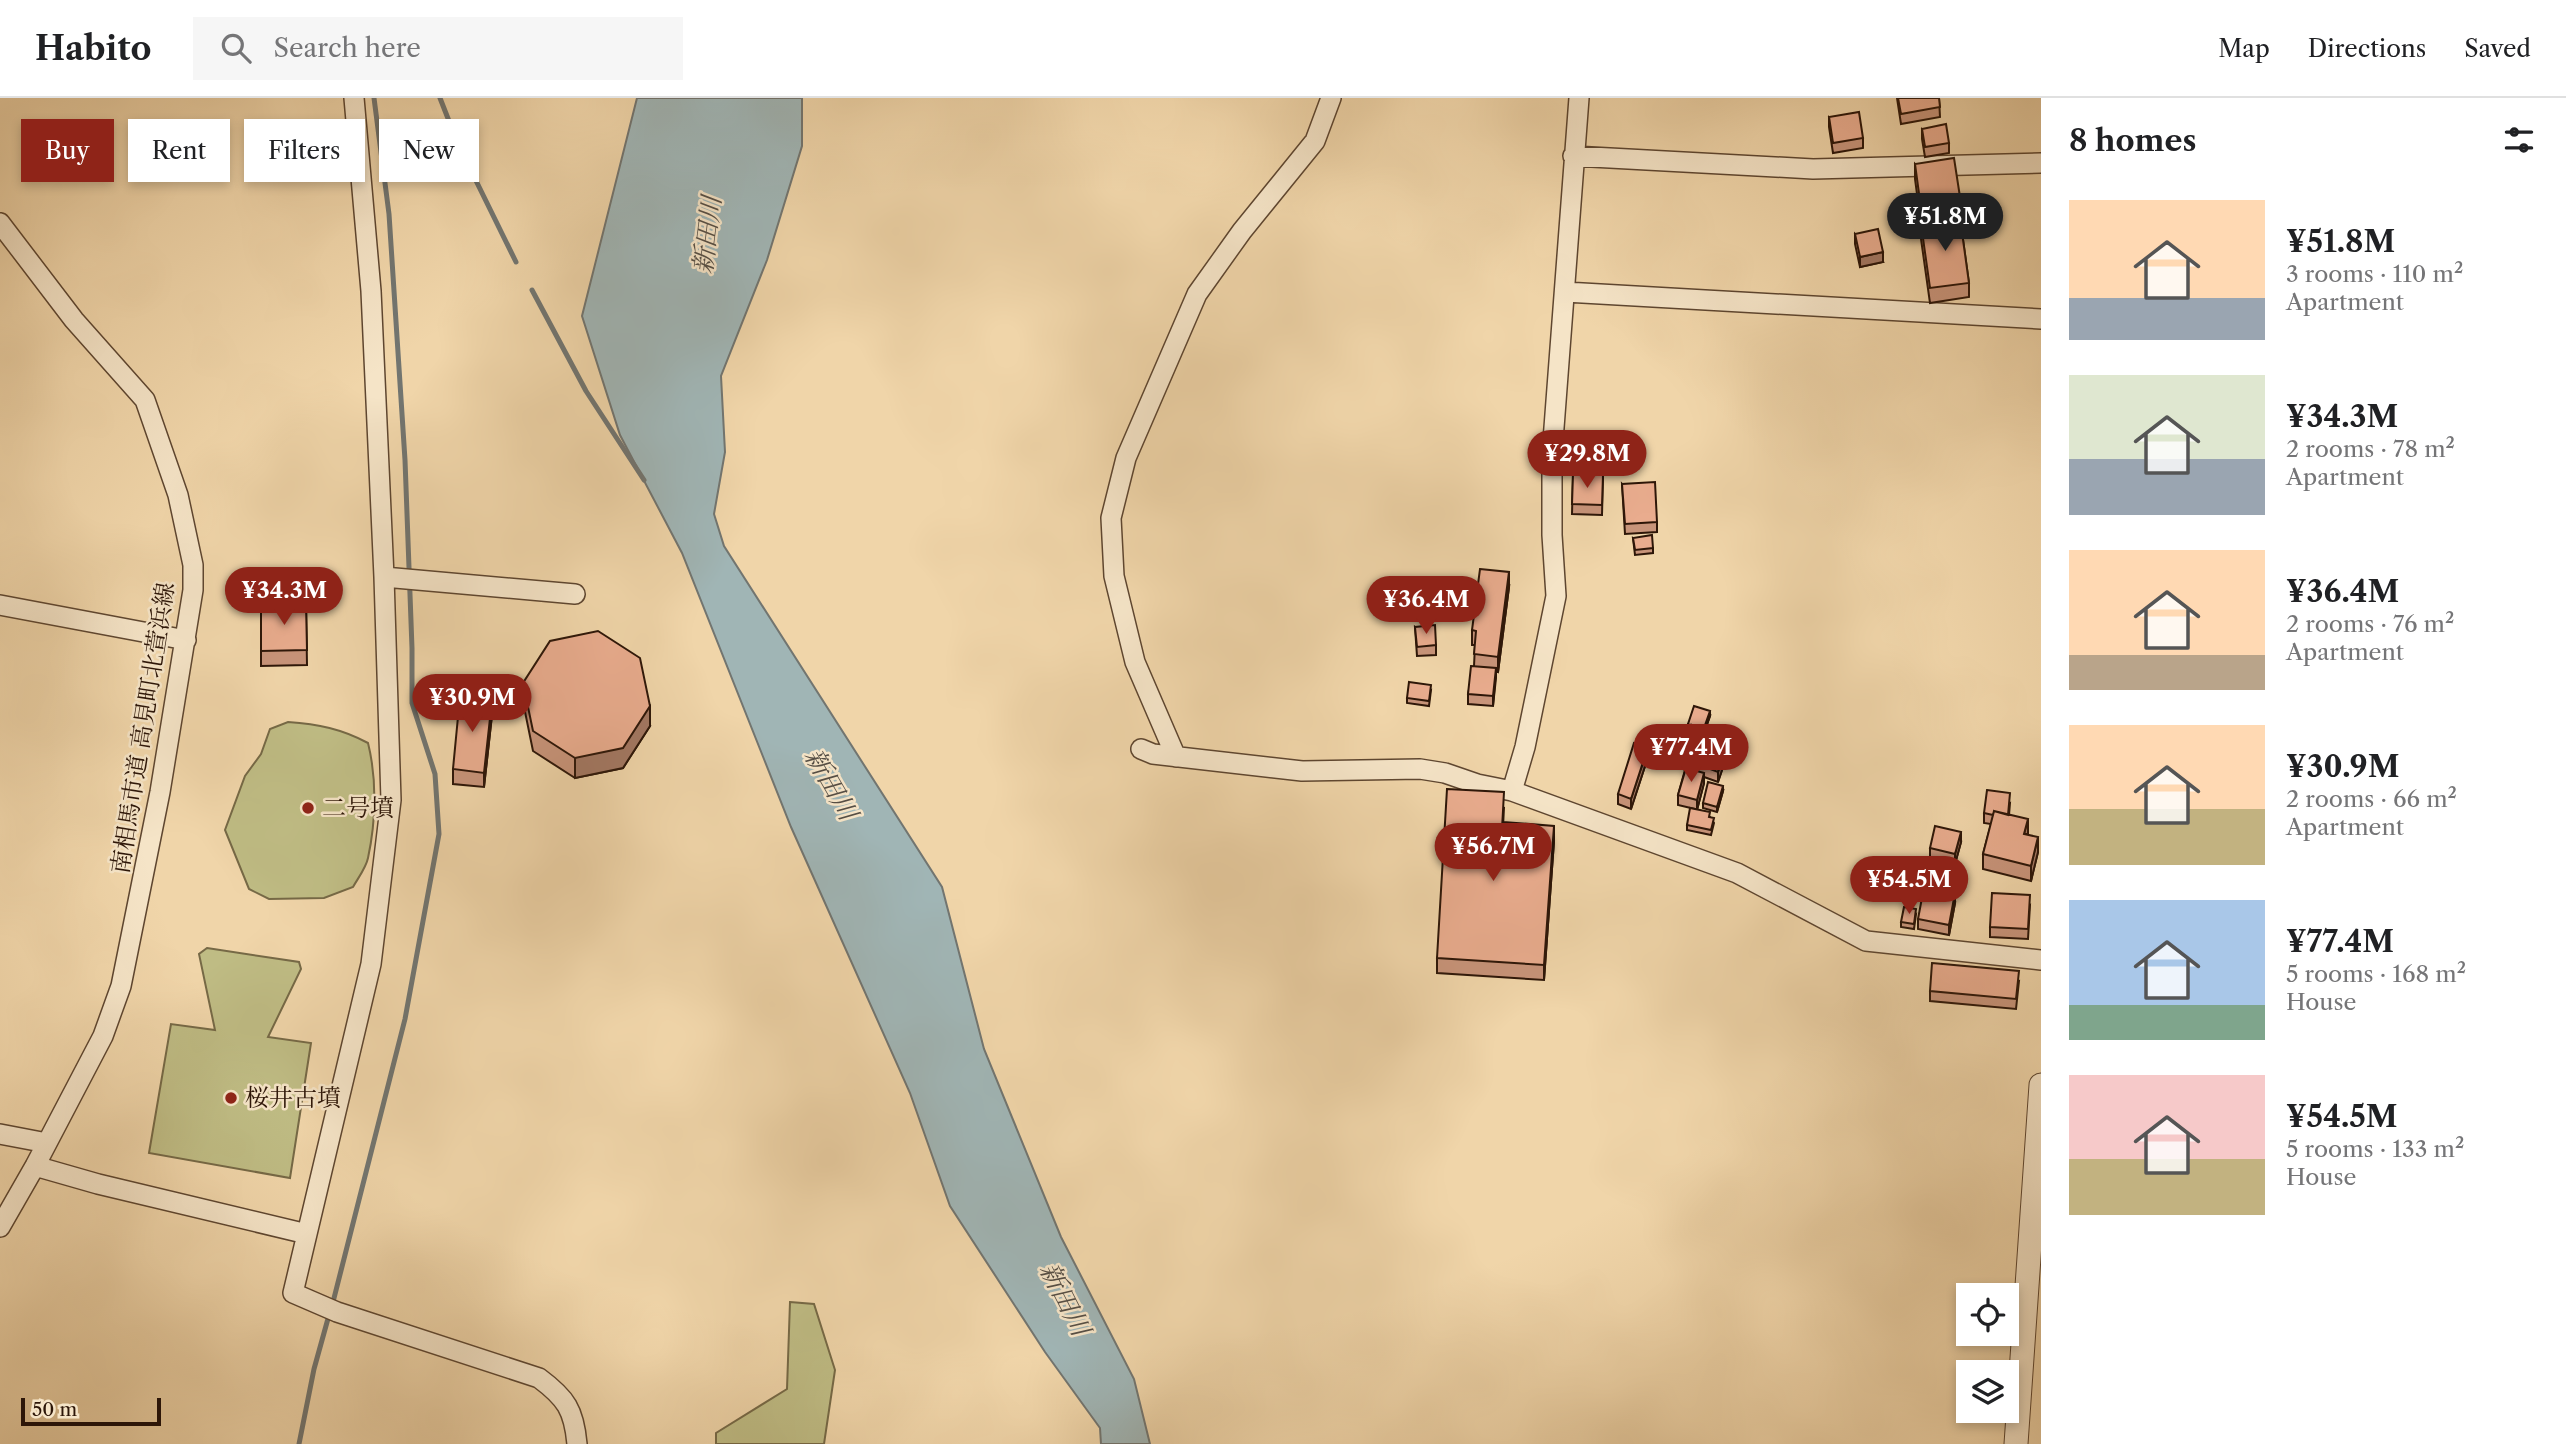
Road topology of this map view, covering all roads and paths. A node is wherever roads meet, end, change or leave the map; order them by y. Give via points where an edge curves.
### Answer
1 (354, 98) edge
2 (1331, 98) edge
3 (1579, 98) edge
4 (1573, 156) junction
5 (2041, 163) edge
6 (0, 223) edge
7 (1564, 292) junction
8 (2041, 319) edge
9 (390, 577) junction
10 (575, 594) dead end
11 (0, 605) edge
12 (186, 640) junction
13 (1141, 750) dead end
14 (1177, 757) junction
15 (1513, 791) junction
16 (2041, 960) edge
17 (2041, 1085) edge
18 (0, 1134) edge
19 (47, 1143) junction
20 (35, 1166) junction
21 (0, 1227) edge
22 (307, 1234) junction
23 (2034, 1288) edge
24 (577, 1444) edge
25 (2016, 1444) edge

1 - 9 street
2 - 14 street via 1315,141 1197,294 1126,458 1111,518 1114,576 1135,662
3 - 4 street
4 - 5 street via 1813,169
4 - 7 street
6 - 12 street, 南相馬市道 高見町北萱浜線 via 74,320 145,400 178,495 193,565
7 - 8 street
7 - 15 street via 1552,454 1556,596
9 - 10 street
9 - 22 street via 391,800 371,964
11 - 12 street
12 - 19 street, 南相馬市道 高見町北萱浜線 via 121,986 103,1037
13 - 14 street
14 - 15 street via 1302,771 1420,769
15 - 16 street via 1737,873 1867,941
17 - 23 street
18 - 19 street
19 - 20 street, 南相馬市道 高見町北萱浜線
20 - 21 street, 南相馬市道 高見町北萱浜線
20 - 22 street
22 - 24 street via 293,1293 539,1378 559,1393 575,1421
23 - 25 street

